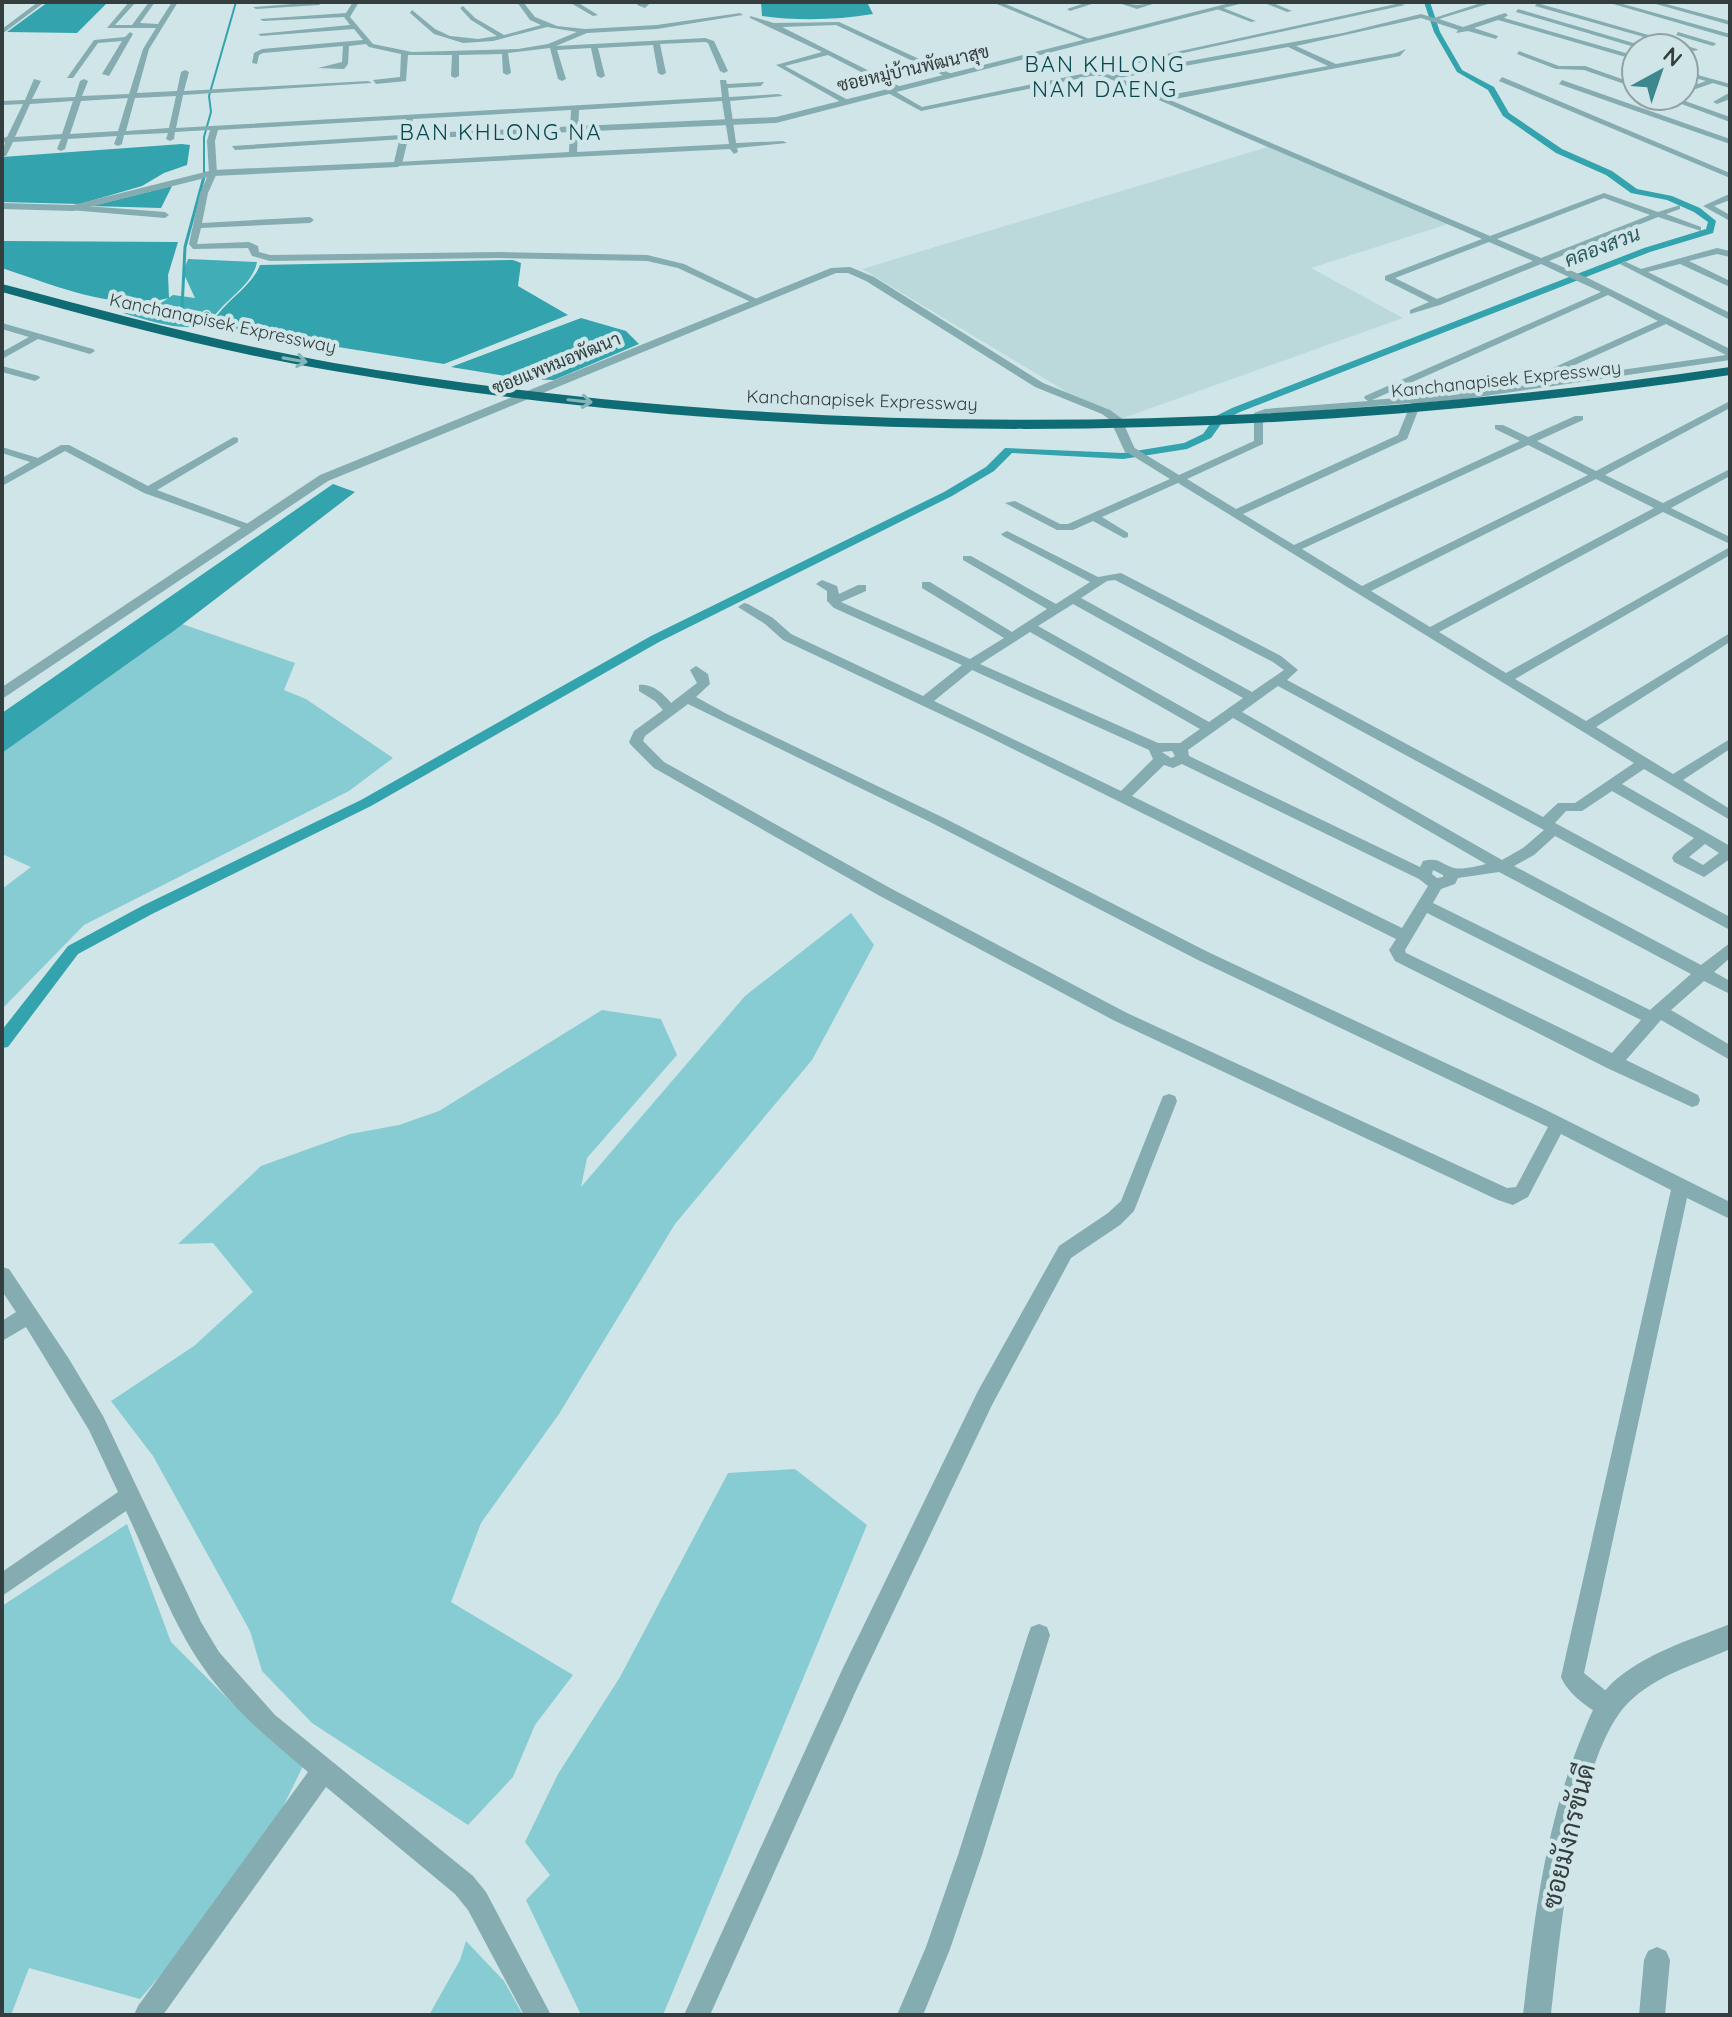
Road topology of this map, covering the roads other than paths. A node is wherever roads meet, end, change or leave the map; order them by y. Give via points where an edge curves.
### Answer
1 (42, 2) edge
2 (133, 2) edge
3 (152, 2) edge
4 (174, 2) edge
5 (356, 2) edge
6 (522, 2) edge
7 (572, 2) edge
8 (995, 2) edge
9 (1095, 2) edge
10 (1119, 2) edge
11 (1156, 2) edge
12 (1244, 2) edge
13 (1265, 2) edge
14 (1397, 2) edge
15 (1491, 2) edge
16 (1609, 2) edge
17 (1652, 2) edge
18 (1539, 3) edge
19 (265, 4) edge
20 (318, 4) edge
21 (256, 7) dead end
22 (463, 8) dead end
23 (1219, 8) junction
24 (1070, 9) dead end
25 (1289, 11) dead end
26 (1460, 11) junction
27 (1518, 11) junction
28 (412, 12) dead end
29 (348, 15) junction
30 (595, 15) dead end
31 (752, 17) junction
32 (263, 19) dead end
33 (1494, 19) junction
34 (1439, 20) junction
35 (1253, 21) dead end
36 (784, 23) junction
37 (1640, 23) dead end
38 (1730, 23) edge
39 (550, 24) junction
40 (160, 25) junction
41 (773, 25) junction
42 (135, 26) junction
43 (356, 27) junction
44 (1532, 28) junction
45 (1463, 30) junction
46 (1622, 30) junction
47 (1664, 30) dead end
48 (584, 31) junction
49 (2, 32) edge
50 (1629, 32) edge
51 (261, 34) dead end
52 (1513, 34) dead end
53 (503, 37) junction
54 (1496, 37) dead end
55 (1564, 37) junction
56 (1730, 37) edge
57 (127, 39) junction
58 (656, 41) junction
59 (1091, 41) junction
60 (1620, 41) edge
61 (367, 42) junction
62 (346, 44) junction
63 (1545, 44) dead end
64 (1713, 44) junction
65 (1288, 45) junction
66 (1593, 45) junction
67 (554, 47) junction
68 (594, 47) junction
69 (305, 48) junction
70 (1700, 48) edge
71 (1404, 50) dead end
72 (405, 53) junction
73 (456, 53) junction
74 (505, 53) junction
75 (827, 53) junction
76 (1519, 53) dead end
77 (1572, 53) dead end
78 (1620, 53) edge
79 (1620, 55) edge
80 (1611, 58) dead end
81 (301, 62) dead end
82 (255, 63) dead end
83 (345, 64) dead end
84 (1126, 64) dead end
85 (1334, 66) junction
86 (1111, 67) dead end
87 (1096, 70) dead end
88 (724, 71) dead end
89 (185, 72) dead end
90 (507, 73) dead end
91 (662, 73) dead end
92 (106, 74) dead end
93 (70, 76) dead end
94 (455, 76) dead end
95 (601, 76) dead end
96 (952, 76) junction
97 (1111, 77) junction
98 (1700, 77) edge
99 (298, 78) dead end
100 (1613, 78) junction
101 (562, 79) dead end
102 (1502, 79) dead end
103 (1620, 80) edge
104 (37, 81) dead end
105 (84, 81) dead end
106 (1602, 81) dead end
107 (1713, 81) junction
108 (1562, 82) dead end
109 (761, 84) dead end
110 (1590, 84) dead end
111 (1700, 86) edge
112 (1730, 86) edge
113 (296, 87) junction
114 (1578, 87) junction
115 (901, 89) junction
116 (890, 92) junction
117 (181, 94) junction
118 (779, 96) dead end
119 (1730, 96) edge
120 (131, 97) junction
121 (78, 99) junction
122 (726, 99) junction
123 (1161, 99) junction
124 (844, 100) junction
125 (28, 102) junction
126 (1717, 102) dead end
127 (2, 103) edge
128 (575, 108) junction
129 (1700, 109) edge
130 (410, 117) junction
131 (1730, 120) edge
132 (729, 122) junction
133 (573, 129) junction
134 (209, 130) junction
135 (122, 134) junction
136 (172, 136) junction
137 (631, 136) dead end
138 (65, 137) junction
139 (404, 137) junction
140 (1716, 137) junction
141 (6, 140) edge
142 (1703, 141) dead end
143 (1730, 142) edge
144 (783, 143) dead end
145 (118, 145) dead end
146 (235, 148) dead end
147 (61, 149) dead end
148 (734, 149) junction
149 (632, 151) junction
150 (3, 154) edge
151 (573, 154) junction
152 (398, 164) junction
153 (213, 173) junction
154 (1730, 176) edge
155 (1730, 197) edge
156 (2, 206) edge
157 (1677, 207) dead end
158 (73, 208) junction
159 (1660, 214) junction
160 (165, 215) dead end
161 (1730, 218) edge
162 (310, 220) dead end
163 (198, 226) junction
164 (1698, 229) dead end
165 (1489, 239) junction
166 (1730, 254) edge
167 (1539, 261) junction
168 (1681, 261) junction
169 (1624, 264) dead end
170 (1639, 272) junction
171 (1730, 284) edge
172 (2, 288) edge
173 (1608, 292) junction
174 (756, 301) junction
175 (2, 302) edge
176 (1437, 303) junction
177 (1413, 312) dead end
178 (1730, 317) edge
179 (1665, 321) junction
180 (2, 326) edge
181 (37, 336) junction
182 (90, 351) dead end
183 (1730, 355) edge
184 (2, 356) edge
185 (2, 369) edge
186 (1730, 371) edge
187 (35, 378) dead end
188 (1412, 378) junction
189 (1730, 382) edge
190 (1513, 389) junction
191 (1439, 398) junction
192 (1417, 400) junction
193 (1359, 403) junction
194 (1730, 404) edge
195 (1579, 418) dead end
196 (1499, 427) dead end
197 (234, 440) dead end
198 (1528, 441) junction
199 (2, 450) edge
200 (1135, 452) joint
201 (40, 462) junction
202 (1730, 472) edge
203 (1596, 475) junction
204 (1180, 479) junction
205 (2, 483) edge
206 (148, 491) junction
207 (1011, 503) dead end
208 (1664, 508) junction
209 (1236, 513) junction
210 (1094, 517) junction
211 (247, 527) junction
212 (1007, 534) dead end
213 (1124, 535) dead end
214 (1730, 541) edge
215 (1296, 548) junction
216 (1730, 550) edge
217 (967, 558) dead end
218 (1099, 582) junction
219 (822, 584) dead end
220 (926, 585) dead end
221 (862, 588) dead end
222 (1363, 590) junction
223 (1073, 599) junction
224 (833, 601) junction
225 (744, 607) dead end
226 (1057, 610) junction
227 (1030, 627) junction
228 (1431, 631) junction
229 (1730, 637) edge
230 (1013, 638) junction
231 (970, 665) junction
232 (696, 670) dead end
233 (1507, 678) junction
234 (1279, 681) junction
235 (644, 688) dead end
236 (2, 694) edge
237 (687, 698) junction
238 (1253, 698) junction
239 (925, 701) junction
240 (669, 709) junction
241 (1234, 713) junction
242 (1587, 727) junction
243 (1210, 729) junction
244 (1730, 743) edge
245 (1159, 754) junction
246 (1181, 754) junction
247 (1645, 762) junction
248 (1674, 780) junction
249 (1123, 797) junction
250 (1592, 797) junction
251 (1730, 815) edge
252 (1555, 828) junction
253 (1703, 838) dead end
254 (1501, 866) junction
255 (1430, 879) junction
256 (1424, 905) junction
257 (1730, 924) edge
258 (1406, 937) junction
259 (1730, 949) edge
260 (1702, 973) junction
261 (1730, 988) edge
262 (1656, 1014) junction
263 (1730, 1053) edge
264 (1613, 1063) junction
265 (1692, 1100) dead end
266 (1169, 1101) dead end
267 (1558, 1124) junction
268 (1681, 1186) junction
269 (1730, 1211) edge
270 (2, 1275) edge
271 (28, 1314) junction
272 (2, 1332) edge
273 (131, 1495) junction
274 (2, 1585) edge
275 (1039, 1635) dead end
276 (1730, 1636) edge
277 (1608, 1707) junction
278 (323, 1771) junction
279 (1657, 1960) dead end
280 (147, 2015) edge
281 (538, 2015) edge
282 (697, 2015) edge
283 (910, 2015) edge
284 (1537, 2015) edge
285 (1652, 2015) edge

1 - 49 street
2 - 42 street via 109,27
3 - 42 street
4 - 40 street
5 - 29 street
6 - 39 street via 528,15
7 - 30 street
8 - 59 street
9 - 24 street
10 - 11 street via 1137,7
12 - 23 street, ซอยหมู่บ้านพัฒนาสุข
13 - 25 street
14 - 84 street via 1402,5
15 - 26 street
16 - 56 street
17 - 38 street
18 - 27 street
18 - 46 street
19 - 20 street
19 - 21 street
22 - 53 street
23 - 35 street
23 - 59 street, ซอยหมู่บ้านพัฒนาสุข
26 - 33 street
26 - 34 street
27 - 33 street
27 - 60 street
28 - 53 street via 448,37
29 - 32 street
29 - 43 street
31 - 36 street
31 - 41 street
31 - 48 street
33 - 44 street
33 - 45 street
34 - 45 street
34 - 65 street via 1424,16
36 - 41 street
36 - 96 street via 837,23
37 - 46 street
39 - 48 street
39 - 53 street
40 - 42 street
40 - 120 street via 146,49
41 - 75 street
42 - 57 street
43 - 51 street
43 - 61 street
44 - 52 street
44 - 55 street
45 - 54 street
46 - 50 street
47 - 64 street
48 - 67 street
55 - 63 street
55 - 66 street
56 - 64 street
57 - 92 street
57 - 93 street via 96,41
58 - 68 street
58 - 88 street via 709,40
58 - 91 street
59 - 96 street, ซอยหมู่บ้านพัฒนาสุข
61 - 62 street
61 - 72 street
62 - 69 street
62 - 83 street
64 - 70 street
65 - 85 street
65 - 97 street
66 - 77 street
66 - 78 street
67 - 68 street
67 - 74 street
67 - 101 street
68 - 95 street
69 - 81 street
69 - 82 street via 259,52
71 - 85 street
72 - 73 street
72 - 113 street via 403,79
73 - 74 street
73 - 94 street
74 - 90 street
75 - 115 street
75 - 124 street via 779,65
76 - 100 street via 1558,68 1582,68
79 - 80 street
85 - 123 street
86 - 87 street
89 - 117 street
96 - 115 street, ซอยหมู่บ้านพัฒนาสุข
97 - 116 street via 1091,74 921,109
97 - 123 street
98 - 107 street
99 - 113 street
100 - 103 street
100 - 106 street
102 - 154 street
104 - 125 street
105 - 121 street
107 - 111 street
107 - 112 street
108 - 114 street
109 - 122 street via 724,84
110 - 114 street
113 - 117 street via 247,85
114 - 140 street
115 - 116 street, ซอยหมู่บ้านพัฒนาสุข
116 - 124 street, ซอยหมู่บ้านพัฒนาสุข
117 - 120 street
117 - 136 street
118 - 122 street
119 - 126 street
120 - 121 street
120 - 135 street
121 - 125 street
121 - 138 street
122 - 128 street
122 - 132 street
123 - 165 street
124 - 132 street, ซอยหมู่บ้านพัฒนาสุข via 776,120
125 - 127 street
125 - 141 street
128 - 130 street
128 - 133 street
129 - 131 street
130 - 134 street
130 - 139 street
132 - 133 street, ซอยหมู่บ้านพัฒนาสุข
132 - 148 street
133 - 139 street, ซอยหมู่บ้านพัฒนาสุข
133 - 151 street
134 - 136 street
134 - 153 street
135 - 136 street
135 - 138 street
135 - 145 street
137 - 149 street
138 - 141 street
138 - 147 street
139 - 146 street
139 - 152 street
140 - 142 street
140 - 143 street
141 - 150 street
144 - 148 street
148 - 149 street
149 - 151 street
151 - 152 street
152 - 153 street
153 - 158 street
153 - 163 street
155 - 161 street via 1707,206
156 - 158 street
157 - 159 street
158 - 160 street
159 - 164 street
159 - 165 street via 1604,195
159 - 167 street
162 - 163 street
163 - 174 street via 196,247 249,245 255,254 270,258 656,259
165 - 167 street
165 - 176 street via 1388,278
166 - 168 street via 1717,251
167 - 173 street
167 - 176 street
168 - 170 street
168 - 171 street
169 - 170 street
170 - 178 street
172 -> 186 highway, Kanchanapisek Expressway via 233,349 415,382 681,413 789,419 1040,426 1266,421 1578,394
173 - 179 street
173 - 188 street
174 - 200 street, ซอยแพหมอพัฒนา via 826,272 850,270 1039,385 1106,412
174 - 211 street, ซอยแพหมอพัฒนา via 324,478
175 - 189 highway, Kanchanapisek Expressway via 155,344 398,392 586,417 792,431 990,438 1275,432 1503,414
176 - 177 street
179 - 183 street
179 - 190 street
180 - 181 street
181 - 182 street
181 - 184 street
183 - 190 street
185 - 187 street
188 - 191 street
188 - 193 street
190 - 191 street
191 - 192 street
192 - 193 street
192 - 209 street via 1403,437
193 - 204 street via 1261,413 1259,442
194 - 203 street
195 - 198 street
196 - 198 street
197 - 206 street
198 - 203 street
198 - 215 street
199 - 201 street
200 - 204 street
201 - 205 street
201 - 206 street via 65,447
202 - 208 street
203 - 208 street
203 - 222 street
204 - 209 street
204 - 210 street
206 - 211 street
207 - 210 street via 1063,529
208 - 214 street
208 - 228 street
209 - 215 street
210 - 213 street
211 - 236 street, ซอยแพหมอพัฒนา
212 - 218 street
215 - 222 street
216 - 233 street
217 - 226 street
218 - 223 street
218 - 234 street via 1111,576 1126,579 1290,667
219 - 224 street via 835,591
220 - 230 street
221 - 224 street
222 - 228 street
223 - 226 street
223 - 238 street
224 - 231 street
225 - 239 street via 787,637
226 - 227 street
227 - 230 street
227 - 243 street
228 - 233 street
229 - 242 street
230 - 231 street
231 - 239 street
231 - 245 street
232 - 237 street via 704,684
233 - 242 street
234 - 238 street
234 - 252 street
235 - 240 street
237 - 240 street
237 - 267 street via 1318,1012
238 - 241 street
239 - 249 street
240 - 267 street via 636,742 659,765 1067,989 1372,1135 1513,1197 1522,1192
241 - 243 street
241 - 254 street
242 - 247 street
243 - 246 street
244 - 248 street
245 - 246 street via 1173,763
245 - 249 street
246 - 255 street
247 - 248 street
247 - 250 street
248 - 251 street
249 - 258 street
250 - 252 street via 1577,808 1580,817
250 - 253 street via 1612,785
252 - 254 street via 1526,856
252 - 257 street
254 - 255 street via 1451,873 1447,883
254 - 260 street
255 - 256 street
256 - 258 street
256 - 262 street
258 - 264 street via 1397,950 1406,962
259 - 260 street
260 - 261 street
260 - 262 street
262 - 263 street
262 - 264 street
264 - 265 street
266 - 282 street via 1128,1206 1065,1252 985,1398
267 - 268 street
268 - 269 street
268 - 277 street via 1572,1677
270 - 271 street
271 - 272 street
271 - 273 street via 96,1423
273 - 274 street
273 - 278 street via 211,1660 267,1723
275 - 283 street via 970,1855
276 - 277 street, ซอยมังกรขันดี via 1660,1666 1623,1690
277 - 284 street, ซอยมังกรขันดี via 1569,1808
278 - 280 street
278 - 281 street via 464,1885
279 - 285 street

